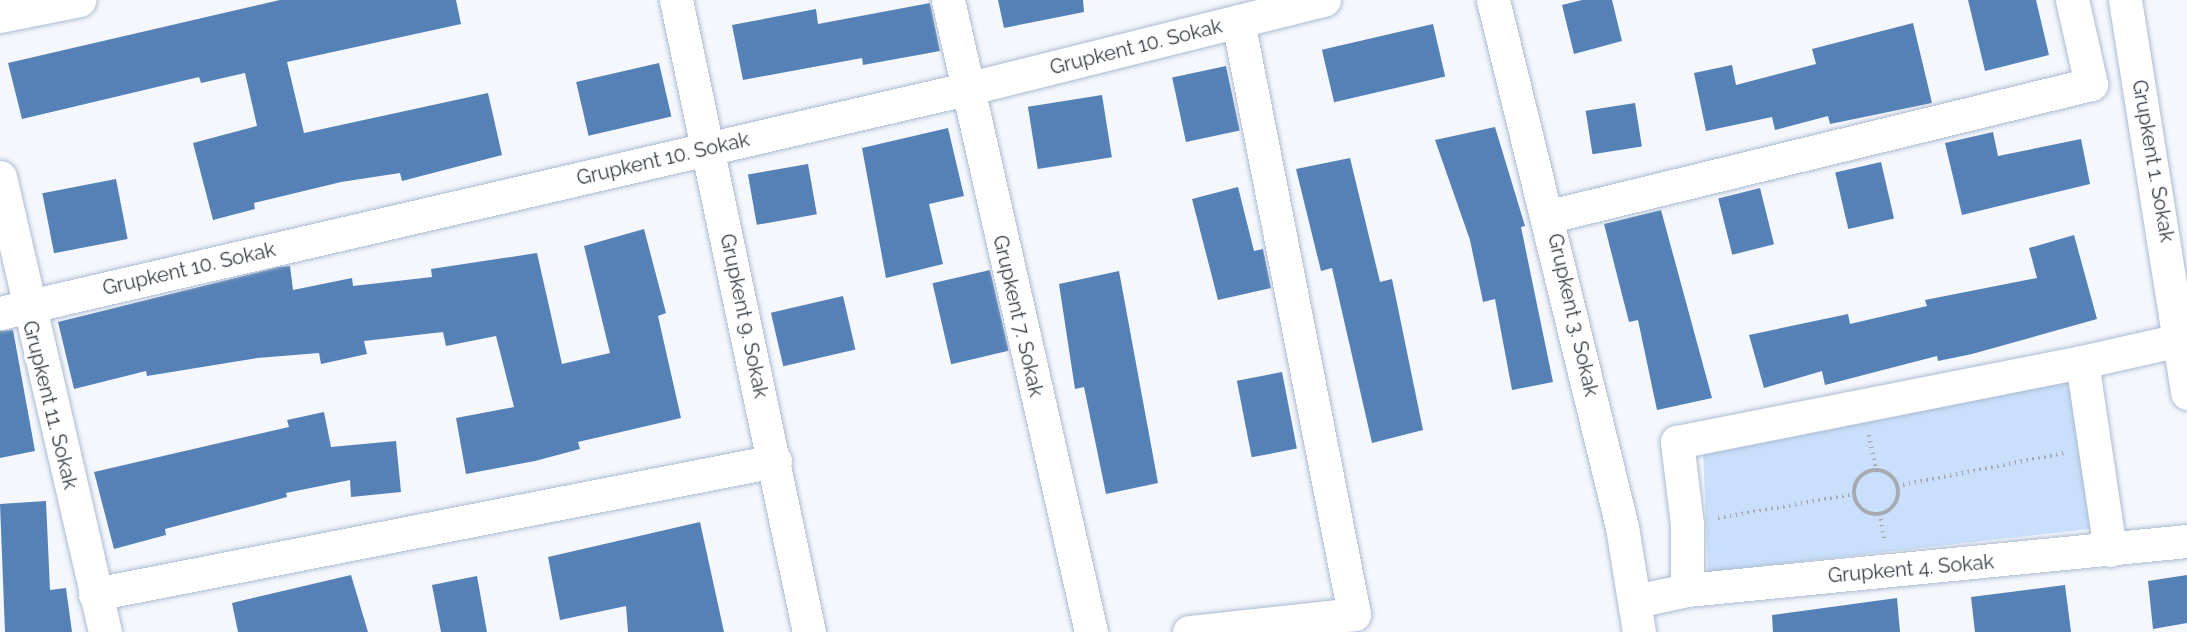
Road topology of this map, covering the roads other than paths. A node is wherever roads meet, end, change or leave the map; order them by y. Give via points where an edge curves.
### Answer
1 (79, 0) edge
2 (676, 0) edge
3 (948, 0) edge
4 (1324, 0) edge
5 (1493, 0) edge
6 (2072, 0) edge
7 (2125, 0) edge
8 (0, 16) edge
9 (1238, 21) junction
10 (966, 89) junction
11 (708, 149) junction
12 (0, 177) edge
13 (1550, 216) junction
14 (13, 310) edge
15 (2183, 339) junction
16 (2082, 362) junction
17 (2187, 393) edge
18 (775, 461) junction
19 (2187, 541) edge
20 (2110, 550) junction
21 (1687, 590) junction
22 (95, 594) junction
23 (1638, 617) edge
24 (105, 632) edge
25 (809, 632) edge
26 (1091, 632) edge
27 (1189, 632) edge

1 - 8 street
2 - 11 street, Grupkent 9. Sokak
3 - 10 street, Grupkent 7. Sokak
4 - 9 street, Grupkent 10. Sokak
5 - 13 street, Grupkent 3. Sokak
6 - 13 street via 2091,84
7 - 15 street, Grupkent 1. Sokak
9 - 10 street, Grupkent 10. Sokak
9 - 27 street via 1354,614
10 - 11 street, Grupkent 10. Sokak
10 - 26 street, Grupkent 7. Sokak
11 - 14 street, Grupkent 10. Sokak
11 - 18 street, Grupkent 9. Sokak
12 - 14 street, Grupkent 11. Sokak
13 - 23 street, Grupkent 3. Sokak
14 - 22 street, Grupkent 11. Sokak
15 - 16 street
15 - 17 street, Grupkent 1. Sokak
16 - 20 street
16 - 21 street via 1677,442 1687,524
18 - 22 street
18 - 25 street, Grupkent 9. Sokak
19 - 20 street, Grupkent 4. Sokak
20 - 21 street, Grupkent 4. Sokak
21 - 23 street, Grupkent 4. Sokak
22 - 24 street, Grupkent 11. Sokak

